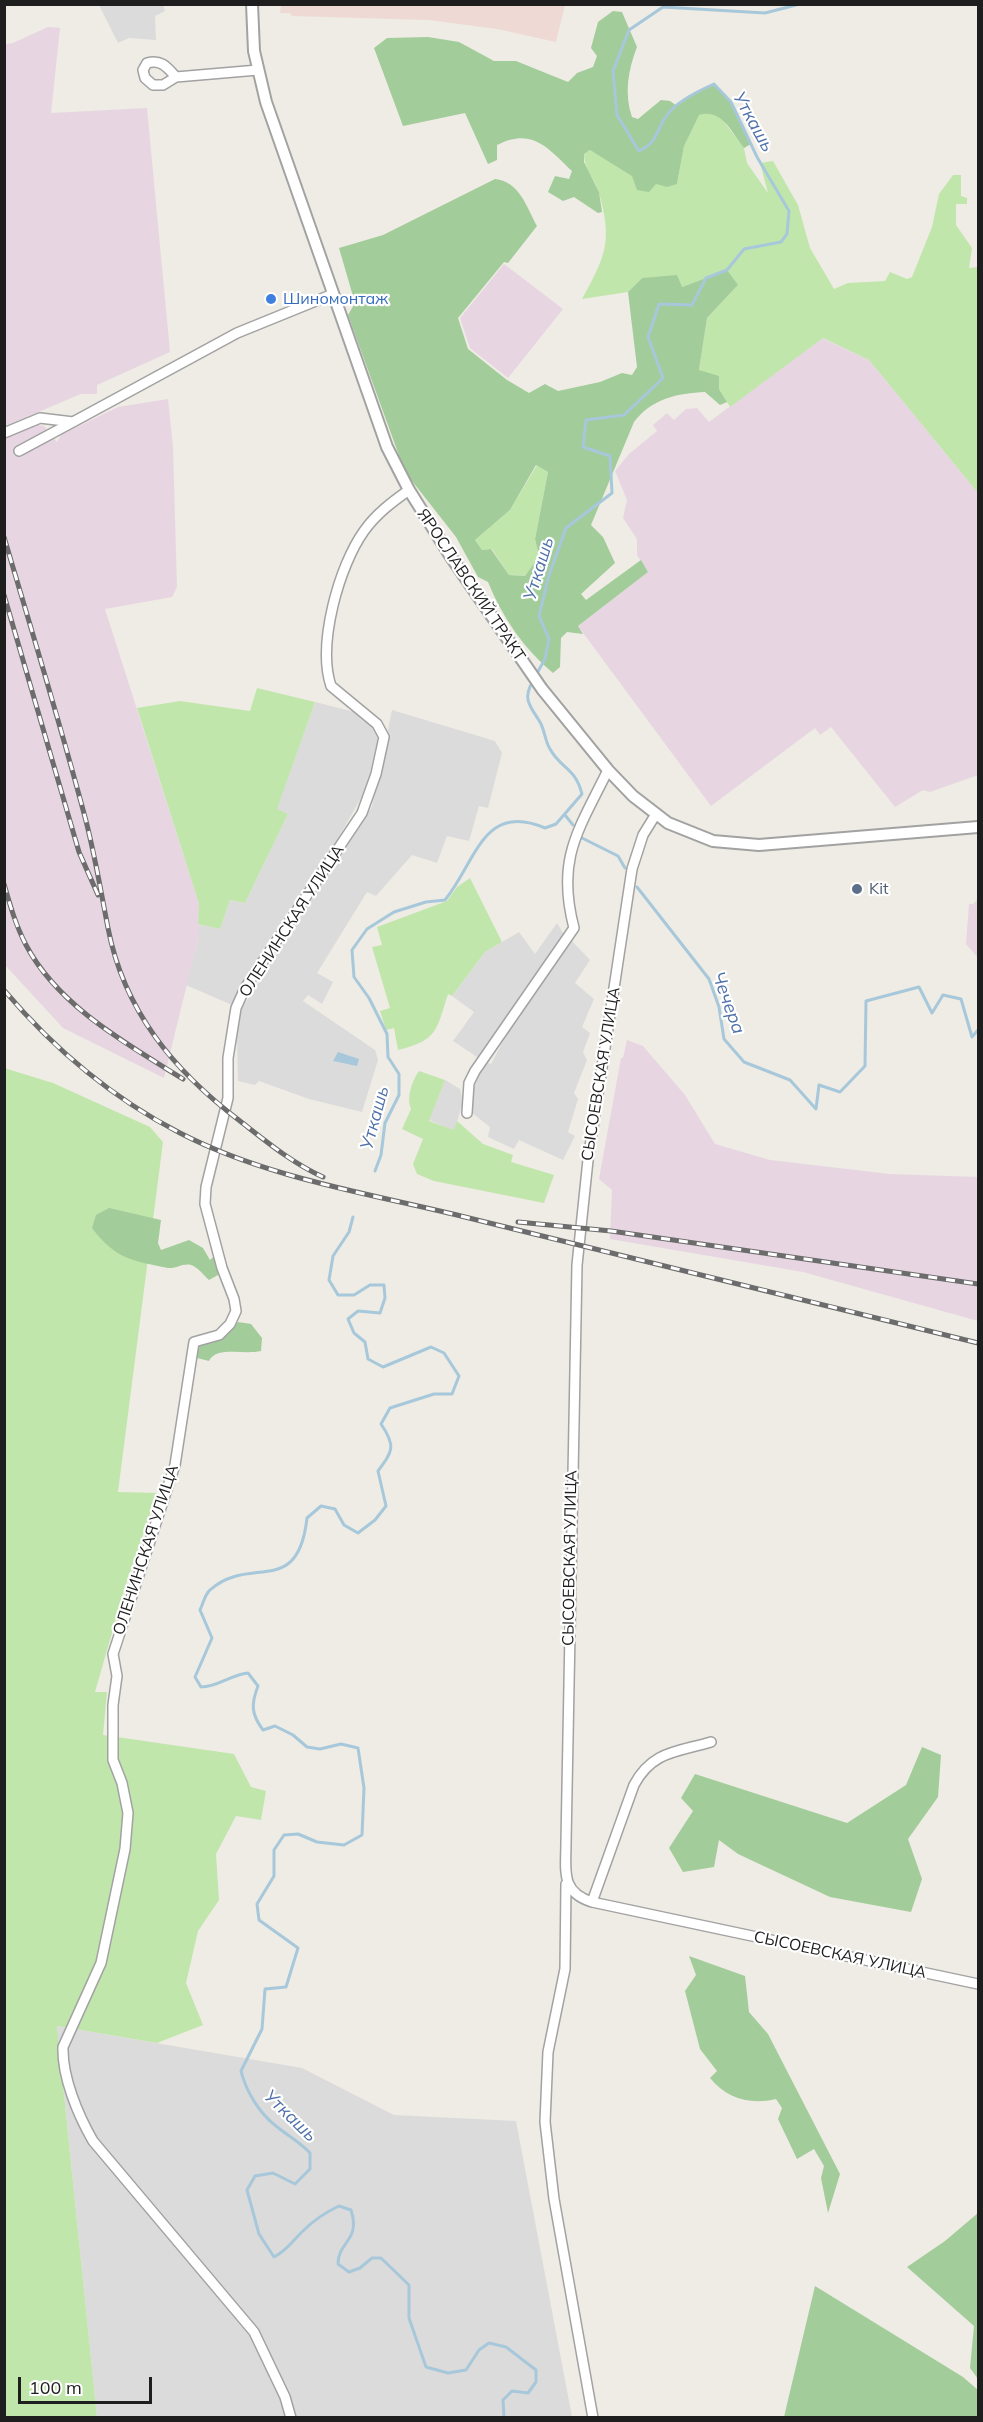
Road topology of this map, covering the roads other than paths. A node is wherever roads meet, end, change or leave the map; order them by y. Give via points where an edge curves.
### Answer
1 (252, 4) edge
2 (258, 70) junction
3 (176, 77) dead end
4 (333, 294) junction
5 (73, 422) junction
6 (4, 433) edge
7 (19, 451) dead end
8 (409, 490) junction
9 (608, 770) junction
10 (656, 814) junction
11 (978, 827) edge
12 (467, 1113) dead end
13 (711, 1742) dead end
14 (567, 1878) junction
15 (588, 1901) junction
16 (566, 1919) junction
17 (978, 1984) edge
18 (291, 2418) edge
19 (593, 2418) edge

1 - 2 street, ЯРОСЛАВСКИЙ ТРАКТ via 251,27
2 - 3 street
2 - 4 street, ЯРОСЛАВСКИЙ ТРАКТ via 273,125
4 - 5 street via 237,333
4 - 8 street, ЯРОСЛАВСКИЙ ТРАКТ via 387,447
5 - 6 street via 40,418
5 - 7 street
8 - 9 street, ЯРОСЛАВСКИЙ ТРАКТ via 517,655
8 - 18 street, ОЛЕНИНСКАЯ УЛИЦА via 377,515 353,550 341,577 330,624 331,686 377,724 384,737 376,774 362,813 245,988 230,1032 228,1098 206,1187 206,1204 236,1311 219,1335 195,1342 175,1465 113,1654 117,1676 113,1760 128,1813 125,1849 101,1963 65,2037 63,2061 85,2128 141,2201 254,2332
9 - 10 street, ЯРОСЛАВСКИЙ ТРАКТ
9 - 12 street via 571,844 567,862 567,903 574,928 475,1071 469,1083
10 - 11 street, ЯРОСЛАВСКИЙ ТРАКТ via 697,837 735,845
10 - 14 street, СЫСОЕВСКАЯ УЛИЦА via 643,835 632,869 588,1160 577,1265
13 - 15 street via 664,1754 642,1770
14 - 15 street via 574,1894
14 - 16 street, СЫСОЕВСКАЯ УЛИЦА
15 - 16 street via 576,1902
15 - 17 street, СЫСОЕВСКАЯ УЛИЦА
16 - 19 street, СЫСОЕВСКАЯ УЛИЦА via 565,1969 548,2052 545,2122

